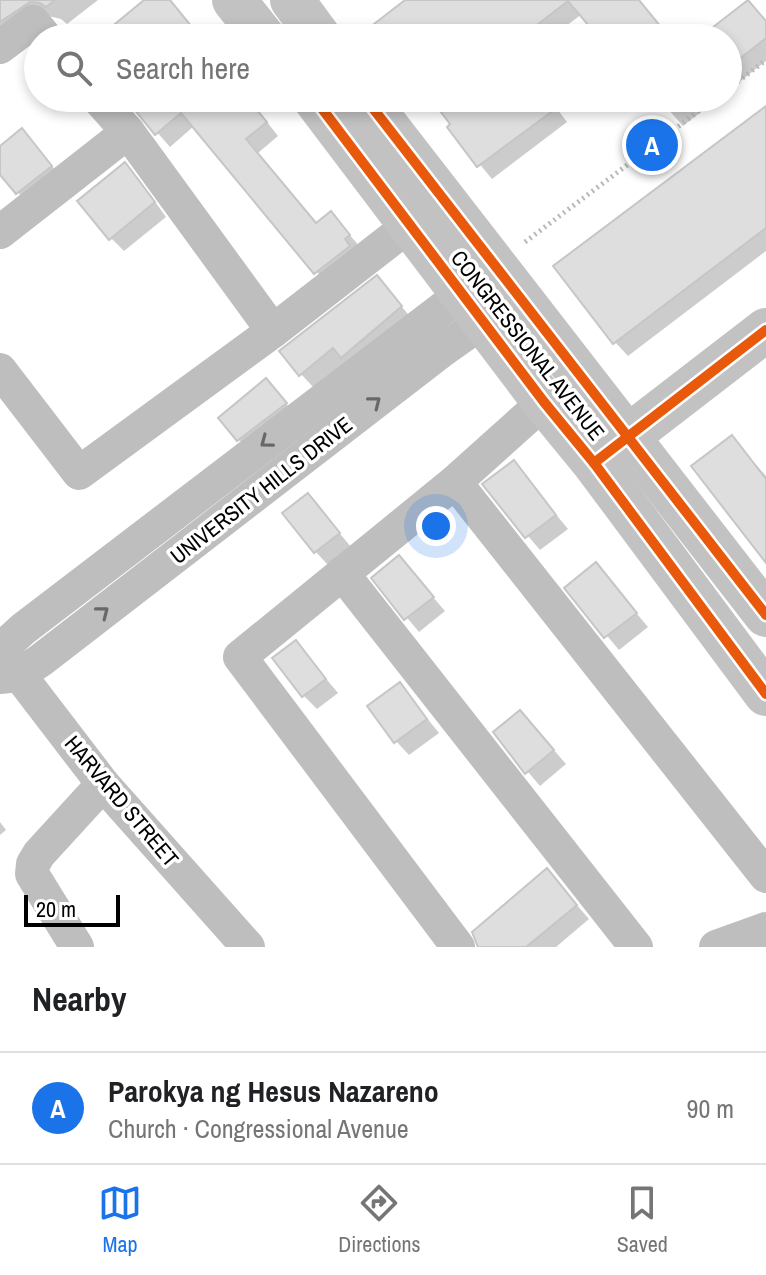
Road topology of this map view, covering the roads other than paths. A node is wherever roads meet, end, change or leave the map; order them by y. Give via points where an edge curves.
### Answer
1 (292, 0) edge
2 (310, 24) edge
3 (24, 29) edge
4 (0, 47) edge
5 (110, 112) edge
6 (328, 112) edge
7 (373, 112) edge
8 (128, 132) junction
9 (427, 212) junction
10 (0, 232) edge
11 (511, 270) junction
12 (472, 307) junction
13 (766, 330) edge
14 (273, 331) junction
15 (0, 370) edge
16 (544, 402) junction
17 (629, 435) junction
18 (594, 463) junction
19 (455, 482) junction
20 (342, 573) junction
21 (766, 615) edge
22 (5, 663) edge
23 (766, 694) edge
24 (103, 784) junction
25 (766, 876) edge
26 (766, 929) edge
27 (77, 947) edge
28 (248, 947) edge
29 (458, 947) edge
30 (636, 947) edge
31 (716, 947) edge

1 - 2 main road
3 - 4 street
5 - 8 street
6 - 9 main road, CONGRESSIONAL AVENUE
7 - 9 main road, CONGRESSIONAL AVENUE
8 - 10 street
8 - 14 street
9 - 11 main road, CONGRESSIONAL AVENUE
9 - 12 main road, CONGRESSIONAL AVENUE
9 - 14 street
11 - 12 street, UNIVERSITY HILLS DRIVE
11 - 17 main road, CONGRESSIONAL AVENUE
12 - 16 main road, CONGRESSIONAL AVENUE
12 - 22 street, UNIVERSITY HILLS DRIVE via 35,619
13 - 17 main road
14 - 15 street via 79,473
16 - 18 main road, CONGRESSIONAL AVENUE
16 - 19 street
17 - 18 main road
17 - 21 main road, CONGRESSIONAL AVENUE
18 - 23 main road, CONGRESSIONAL AVENUE
19 - 20 street
19 - 25 street
20 - 29 street via 240,657
20 - 30 street
22 - 24 street, HARVARD STREET
24 - 27 street via 33,864 32,874
24 - 28 street, HARVARD STREET
26 - 31 street

